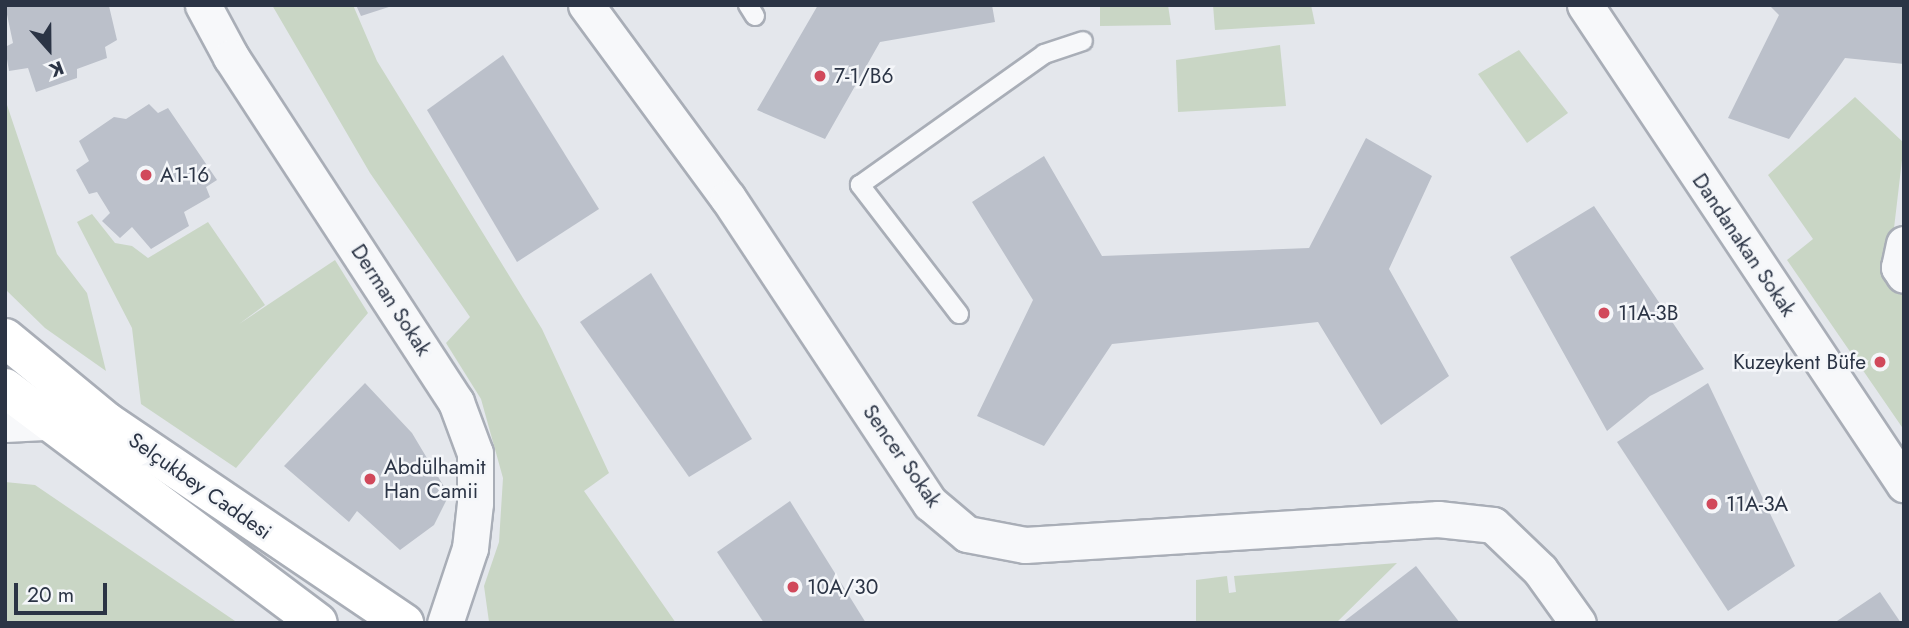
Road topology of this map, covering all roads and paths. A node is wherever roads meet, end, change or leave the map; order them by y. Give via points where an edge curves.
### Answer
1 (203, 5) edge
2 (586, 5) edge
3 (1585, 5) edge
4 (1083, 41) dead end
5 (1904, 244) edge
6 (1904, 275) edge
7 (959, 314) dead end
8 (5, 338) edge
9 (5, 388) edge
10 (44, 422) junction
11 (107, 422) junction
12 (5, 424) edge
13 (86, 453) junction
14 (1904, 484) edge
15 (318, 623) edge
16 (404, 623) edge
17 (445, 623) edge
18 (1578, 623) edge

1 - 17 street, Derman Sokak via 231,57 456,402 475,453 475,503 470,548
2 - 18 street, Sencer Sokak via 728,198 930,503 967,534 1025,545 1438,519 1493,525 1540,570
3 - 14 street, Dandanakan Sokak
4 - 7 lane via 1044,54 860,185
5 - 6 street via 1899,267
8 - 11 street, Selçukbey Caddesi
9 - 10 street, Selçukbey Caddesi
10 - 12 street
10 - 13 street, Selçukbey Caddesi
11 - 13 street
11 - 16 street, Selçukbey Caddesi
13 - 15 street, Selçukbey Caddesi

